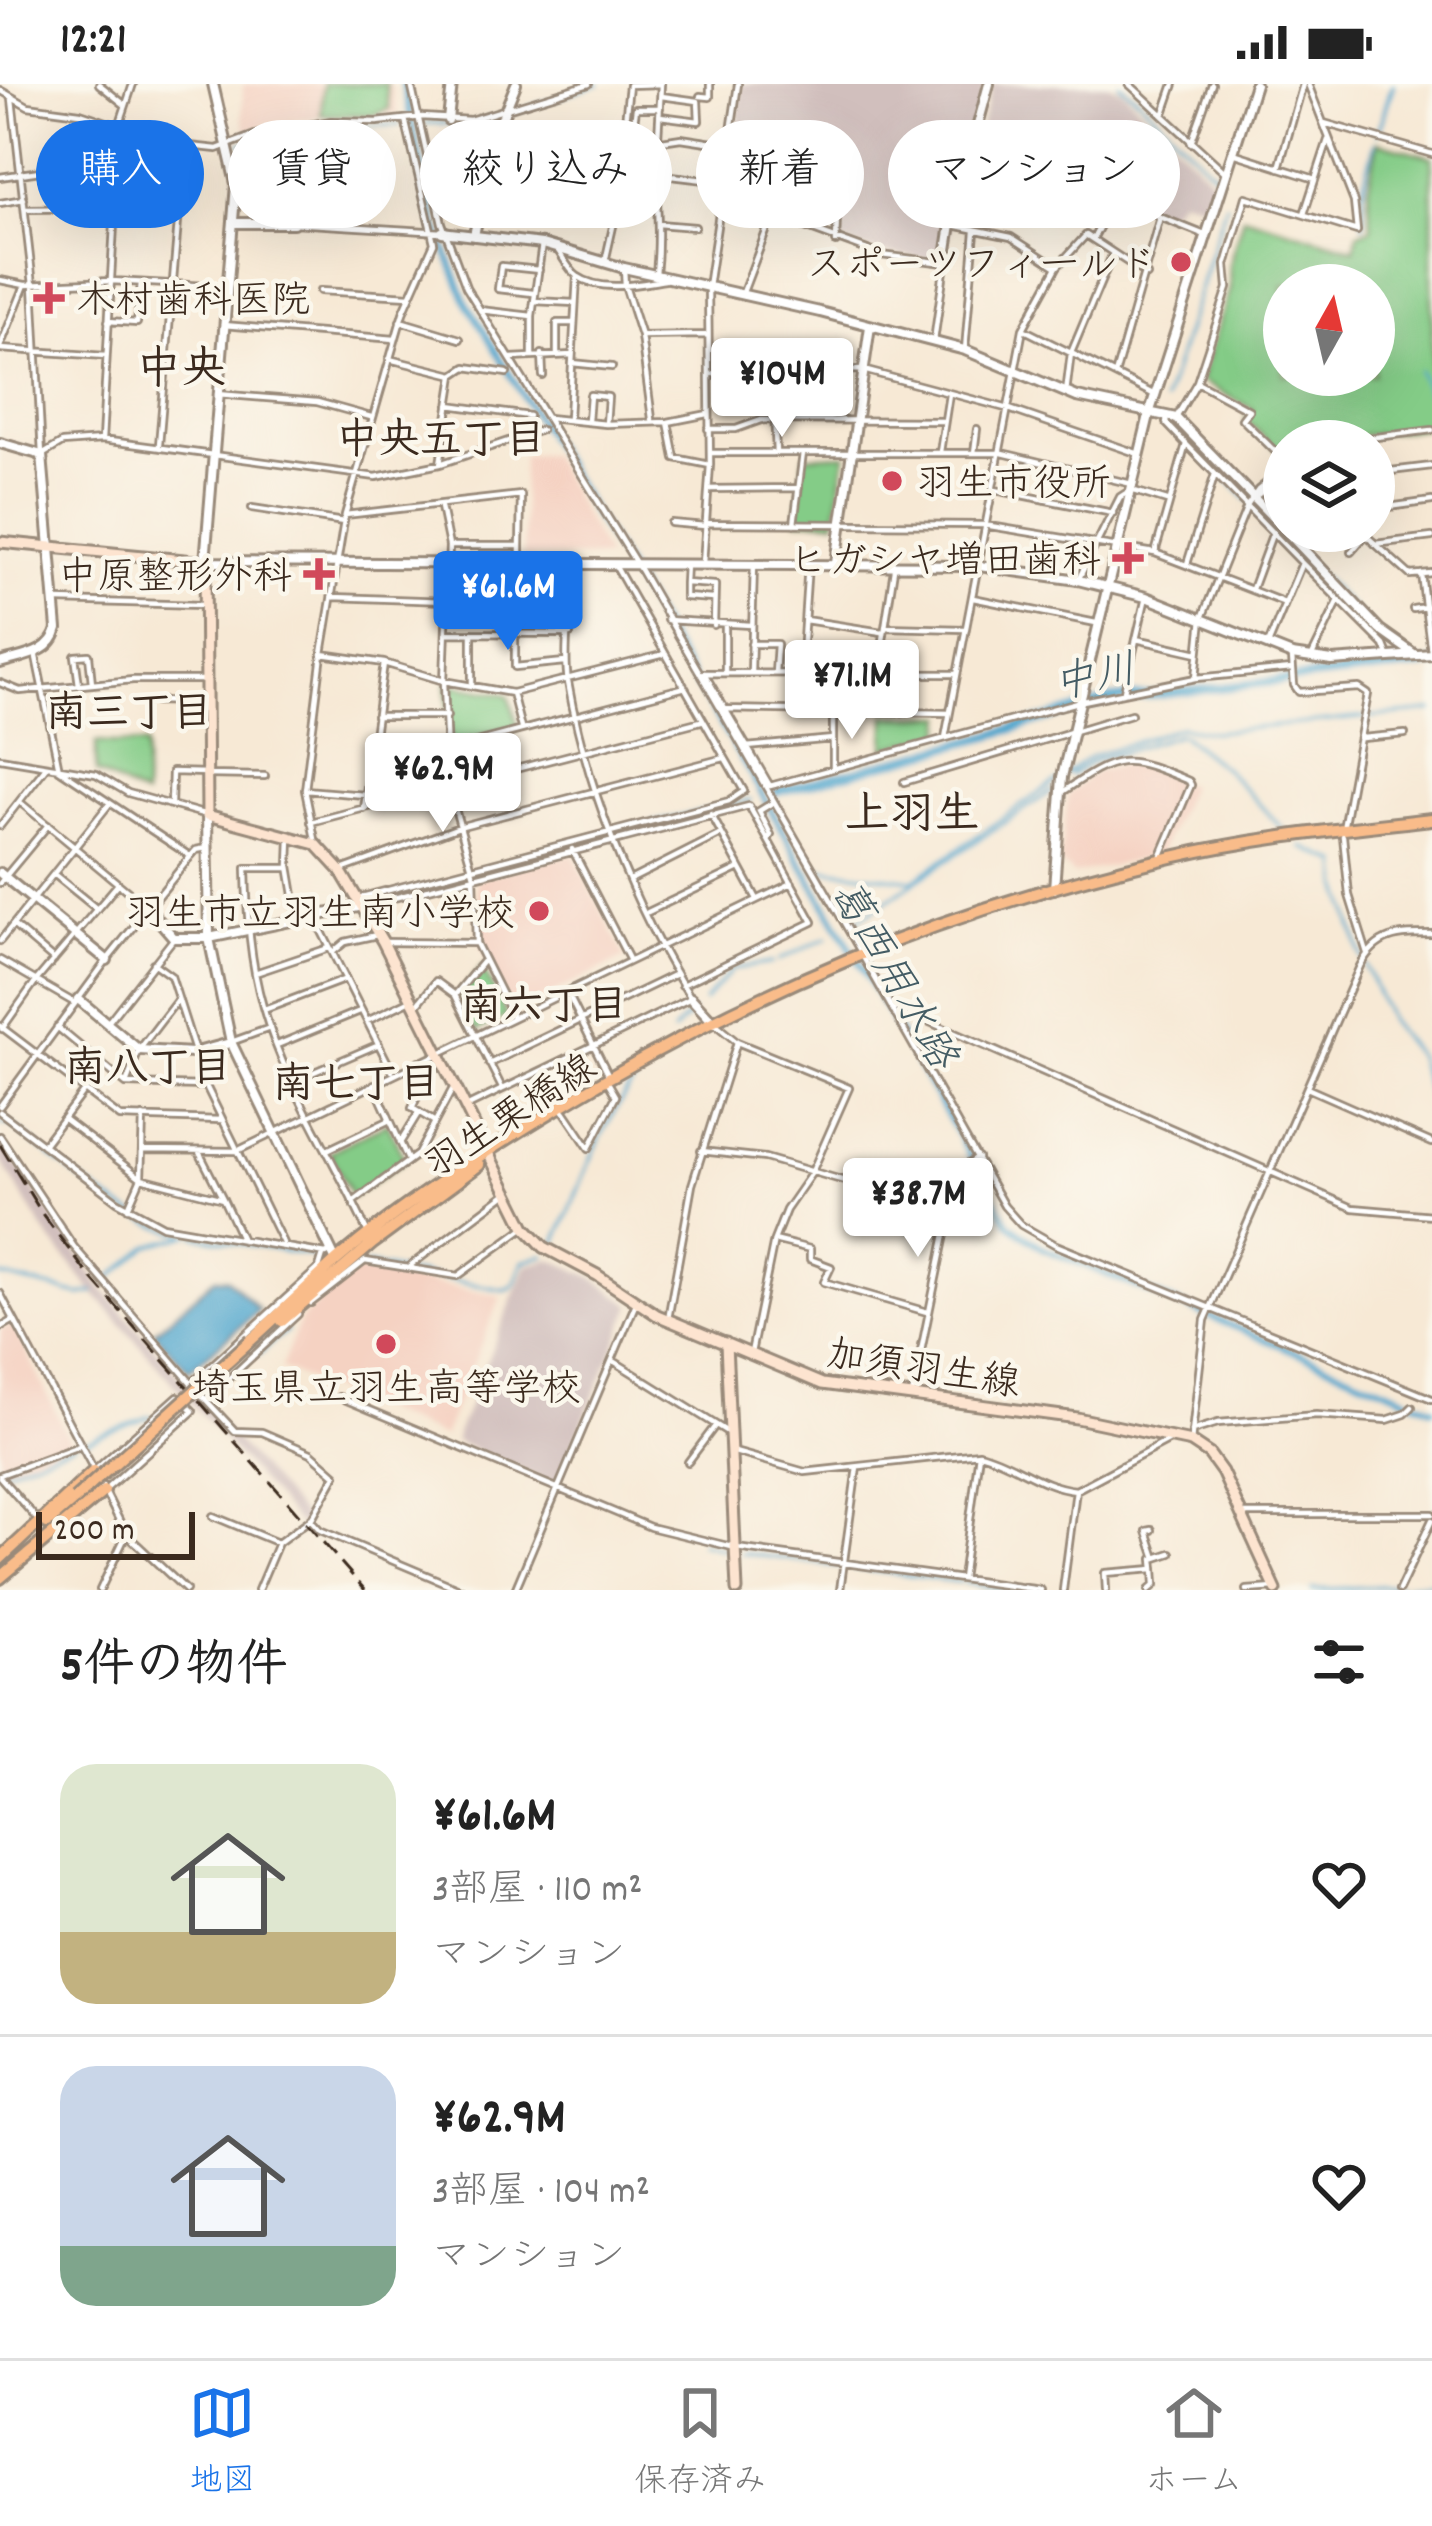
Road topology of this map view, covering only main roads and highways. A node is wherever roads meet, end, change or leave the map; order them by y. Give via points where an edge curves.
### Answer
1 (0, 542) edge
2 (1432, 822) edge
3 (1343, 833) junction
4 (1054, 890) junction
5 (609, 1080) junction
6 (488, 1154) junction
7 (335, 1262) junction
8 (726, 1343) junction
9 (94, 1471) road end
10 (104, 1491) road end
11 (0, 1569) edge
12 (1276, 1589) edge
13 (737, 1590) edge

1 - 6 main road, 加須羽生線 via 205,562 207,815 316,844 340,870
2 - 3 main road, 羽生栗橋線
3 - 4 main road, 羽生栗橋線
3 - 4 main road, 羽生栗橋線 via 1159,860
4 - 5 main road, 羽生栗橋線 via 862,954
5 - 6 main road, 羽生栗橋線
5 - 6 main road, 羽生栗橋線
6 - 7 main road, 羽生栗橋線
6 - 7 main road, 羽生栗橋線
6 - 8 main road, 加須羽生線 via 524,1227 544,1247 636,1303
7 - 11 main road, 羽生栗橋線, bridge
8 - 12 main road, 加須羽生線 via 822,1384 1191,1436 1244,1514
8 - 13 main road
9 - 11 main road
10 - 11 main road

